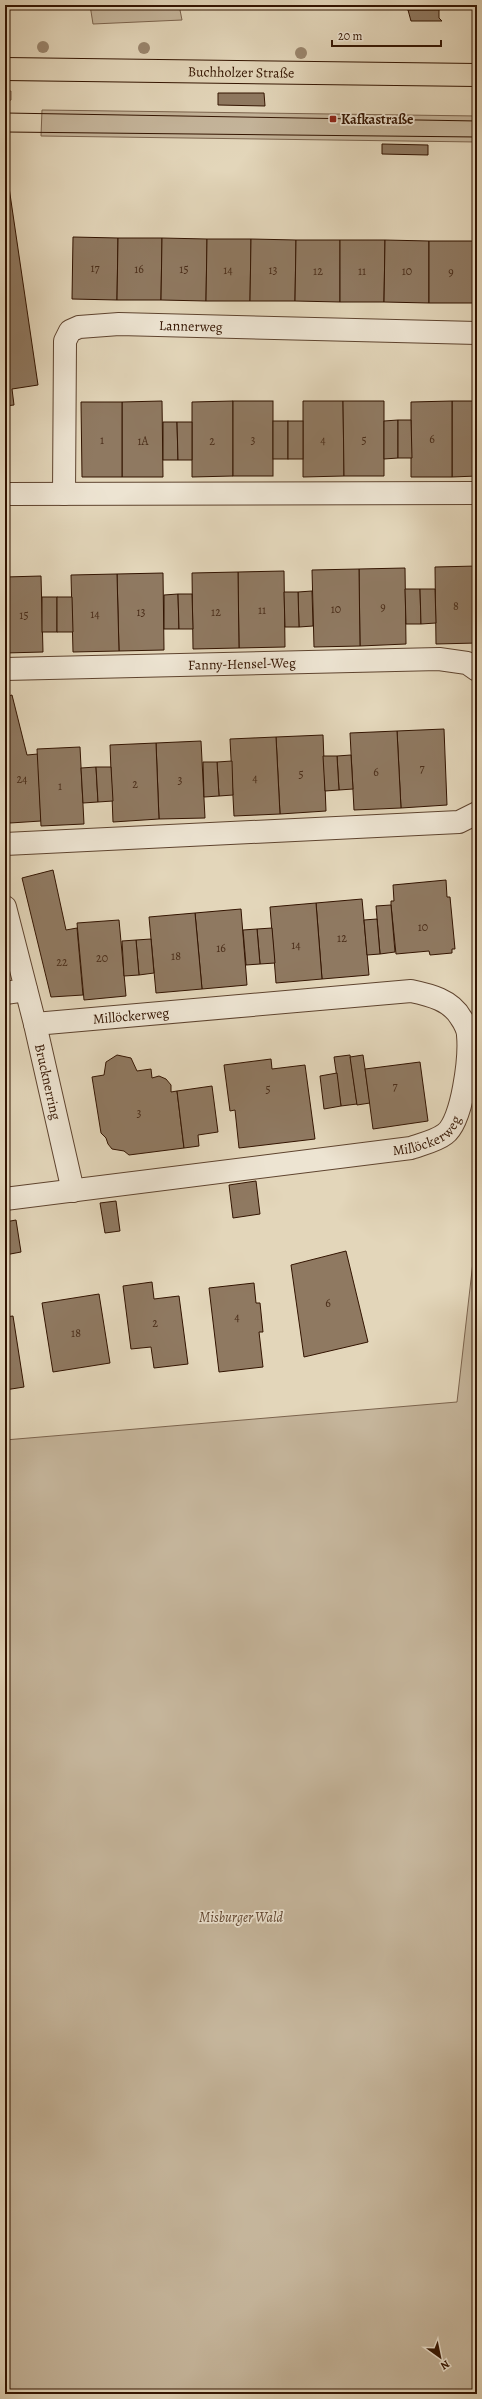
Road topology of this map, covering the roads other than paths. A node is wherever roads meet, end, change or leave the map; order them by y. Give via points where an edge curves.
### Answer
1 (5, 69) edge
2 (477, 75) edge
3 (477, 333) edge
4 (477, 493) edge
5 (5, 494) edge
6 (64, 494) junction
7 (5, 669) edge
8 (477, 670) edge
9 (477, 813) edge
10 (5, 844) edge
11 (5, 907) edge
12 (26, 990) junction
13 (5, 993) edge
14 (35, 1024) junction
15 (73, 1191) junction
16 (5, 1199) edge

1 - 2 main road, Buchholzer Straße
3 - 6 street, Lannerweg via 119,324 80,327 70,331 65,341
4 - 6 street
5 - 6 street
7 - 8 street, Fanny-Hensel-Weg via 439,658 467,663
9 - 10 street via 459,822
11 - 12 street, Brucknerring
12 - 13 street
12 - 14 street, Brucknerring
14 - 15 street, Brucknerring
14 - 15 street, Millöckerweg via 411,991 432,996 452,1006 461,1017 468,1034 464,1094 460,1111 451,1128 434,1140 411,1148
15 - 16 street

